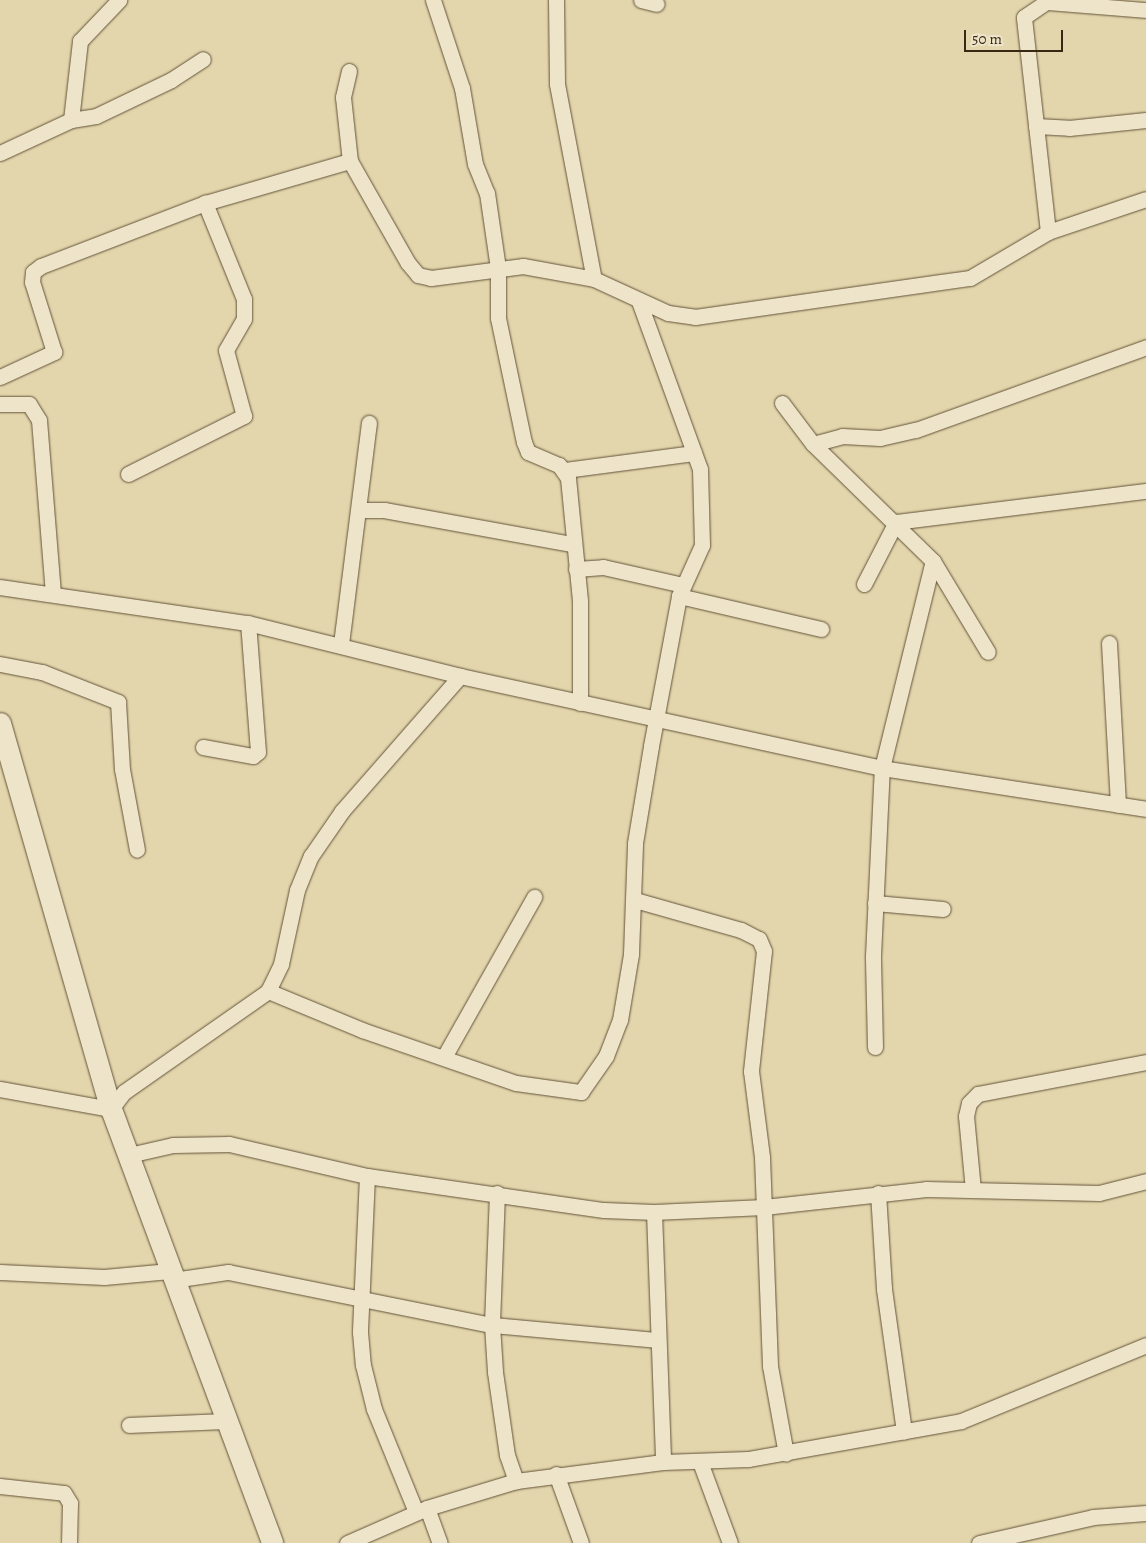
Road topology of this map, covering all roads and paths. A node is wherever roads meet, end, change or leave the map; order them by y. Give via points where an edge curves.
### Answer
1 (119, 0) edge
2 (433, 0) edge
3 (556, 0) edge
4 (642, 0) edge
5 (657, 4) dead end
6 (1146, 10) edge
7 (202, 59) dead end
8 (349, 71) dead end
9 (70, 120) junction
10 (1146, 120) edge
11 (1036, 126) junction
12 (0, 153) edge
13 (350, 160) junction
14 (1146, 199) edge
15 (205, 203) junction
16 (1048, 232) junction
17 (498, 268) junction
18 (594, 279) junction
19 (639, 301) junction
20 (1146, 346) edge
21 (0, 377) edge
22 (782, 403) dead end
23 (0, 404) edge
24 (369, 423) dead end
25 (813, 444) junction
26 (694, 453) junction
27 (565, 470) junction
28 (128, 474) dead end
29 (1146, 491) edge
30 (360, 510) junction
31 (896, 522) junction
32 (572, 544) junction
33 (933, 561) junction
34 (576, 569) junction
35 (864, 584) dead end
36 (0, 587) edge
37 (681, 590) junction
38 (53, 593) junction
39 (248, 622) junction
40 (821, 629) dead end
41 (1109, 643) dead end
42 (341, 644) junction
43 (988, 652) dead end
44 (0, 664) edge
45 (460, 676) junction
46 (580, 703) junction
47 (656, 720) junction
48 (0, 723) edge
49 (203, 747) dead end
50 (882, 768) junction
51 (1118, 805) junction
52 (1146, 809) edge
53 (137, 850) dead end
54 (534, 896) dead end
55 (635, 900) junction
56 (876, 903) junction
57 (943, 909) dead end
58 (268, 991) junction
59 (875, 1047) dead end
60 (444, 1057) junction
61 (1146, 1062) edge
62 (0, 1089) edge
63 (111, 1109) junction
64 (129, 1155) junction
65 (367, 1176) junction
66 (1146, 1181) edge
67 (973, 1190) junction
68 (497, 1193) junction
69 (878, 1193) junction
70 (764, 1208) junction
71 (654, 1212) junction
72 (0, 1272) edge
73 (172, 1276) junction
74 (361, 1297) junction
75 (492, 1326) junction
76 (656, 1340) junction
77 (1146, 1345) edge
78 (224, 1421) junction
79 (130, 1425) dead end
80 (904, 1432) junction
81 (786, 1454) junction
82 (662, 1462) junction
83 (700, 1462) junction
84 (556, 1474) junction
85 (516, 1481) junction
86 (0, 1486) edge
87 (421, 1510) junction
88 (1146, 1513) edge
89 (69, 1543) edge
90 (272, 1543) edge
91 (347, 1543) edge
92 (440, 1543) edge
93 (581, 1543) edge
94 (730, 1543) edge
95 (979, 1543) edge

1 - 9 street via 80,41
2 - 17 street via 462,88 475,164 486,193
3 - 18 street via 557,84
4 - 5 street
6 - 11 street via 1046,2 1027,11 1024,35
7 - 9 street via 171,80 96,116
8 - 13 street via 343,97
9 - 12 street
10 - 11 street via 1069,128
11 - 16 street
13 - 15 street
13 - 17 street via 418,275 446,278
14 - 16 street
15 - 21 street via 33,272 33,290 54,352
15 - 28 street via 244,299 244,319 226,350 244,416
16 - 19 street via 982,273 958,281 686,318
17 - 18 street via 523,266
17 - 27 street via 498,318 524,442 528,452
18 - 19 street
19 - 26 street
20 - 25 street via 916,430 880,438 836,437
22 - 25 street
23 - 38 street via 29,404 39,420
24 - 30 street
25 - 31 street
26 - 27 street
26 - 37 street via 702,492 702,544
27 - 32 street
29 - 31 street
30 - 32 street via 384,510
30 - 42 street via 354,517
31 - 33 street
31 - 35 street
32 - 34 street
33 - 43 street
33 - 50 street
34 - 37 street via 604,567
34 - 46 street via 582,634
36 - 38 street
37 - 40 street
37 - 47 street
38 - 39 street
39 - 42 street
39 - 49 street via 258,752 252,756
41 - 51 street
42 - 45 street
44 - 53 street via 42,672 118,702 122,769
45 - 46 street
45 - 58 street via 342,811 311,856 298,890 281,964
46 - 47 street
47 - 50 street
47 - 55 street via 635,843
48 - 63 street
50 - 51 street
50 - 56 street
51 - 52 street
54 - 60 street
55 - 60 street via 620,1020 587,1087 570,1092 516,1083
55 - 70 street via 741,930 759,939 765,963 752,1071
56 - 57 street
56 - 59 street
58 - 60 street via 362,1030
58 - 63 street via 124,1092
61 - 67 street via 978,1094 969,1103 966,1116
62 - 63 street
63 - 64 street
64 - 65 street via 212,1143 299,1157
64 - 73 street
65 - 68 street
65 - 74 street
66 - 67 street via 1099,1193
67 - 69 street
68 - 71 street via 604,1210
68 - 75 street
69 - 70 street
69 - 80 street via 884,1289
70 - 71 street
70 - 81 street via 770,1366
71 - 76 street
72 - 73 street via 104,1277
73 - 74 street via 228,1272
73 - 78 street
74 - 75 street
74 - 87 street via 360,1332 367,1383
75 - 76 street
75 - 85 street via 502,1432
76 - 82 street
77 - 80 street via 960,1421
78 - 79 street
78 - 90 street
80 - 81 street
81 - 83 street
82 - 83 street
82 - 84 street
83 - 94 street
84 - 85 street
84 - 93 street
85 - 87 street
86 - 89 street via 64,1493 70,1504
87 - 91 street
87 - 92 street
88 - 95 street via 1093,1517

